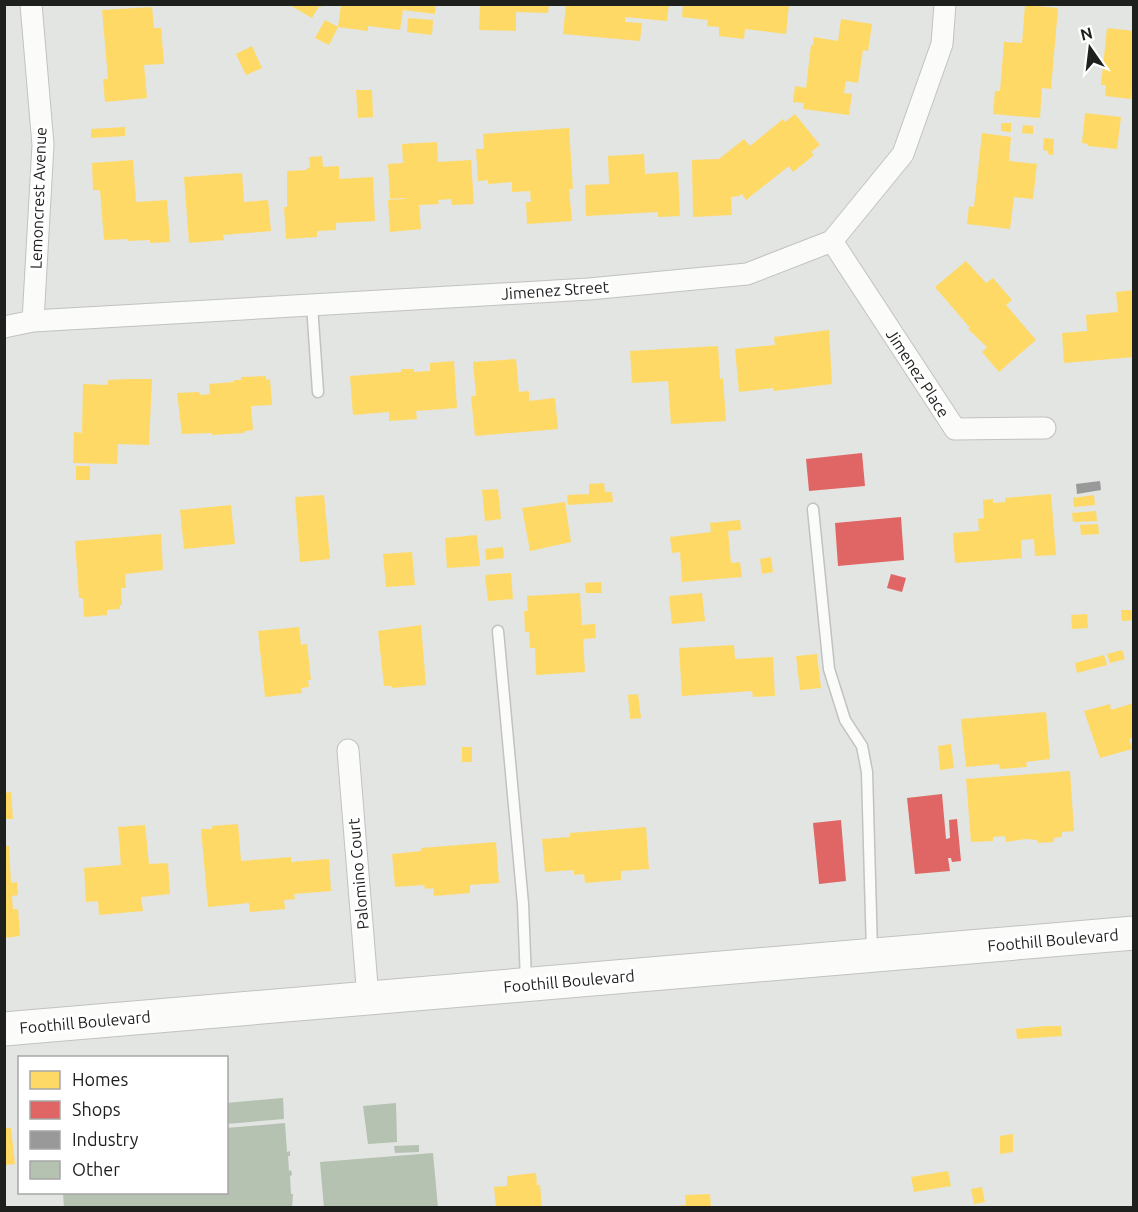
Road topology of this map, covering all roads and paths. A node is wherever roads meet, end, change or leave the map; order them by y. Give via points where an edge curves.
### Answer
1 (31, 4) edge
2 (945, 4) edge
3 (832, 241) junction
4 (312, 305) junction
5 (33, 321) junction
6 (4, 327) edge
7 (318, 392) dead end
8 (1045, 428) dead end
9 (813, 509) dead end
10 (498, 631) dead end
11 (348, 750) dead end
12 (1134, 933) edge
13 (872, 955) junction
14 (526, 984) junction
15 (368, 998) junction
16 (4, 1029) edge

1 - 5 street, Lemoncrest Avenue via 43,145
2 - 3 street, Jimenez Street via 942,44 903,154
3 - 4 street, Jimenez Street via 747,274 589,289
3 - 8 street, Jimenez Place via 955,429
4 - 5 street, Jimenez Street
4 - 7 lane
5 - 6 street, Jimenez Street
9 - 13 lane via 829,669 845,720 862,746 867,772
10 - 14 lane via 523,904
11 - 15 street, Palomino Court
12 - 13 main road, Foothill Boulevard
13 - 14 main road, Foothill Boulevard
14 - 15 main road, Foothill Boulevard
15 - 16 main road, Foothill Boulevard

